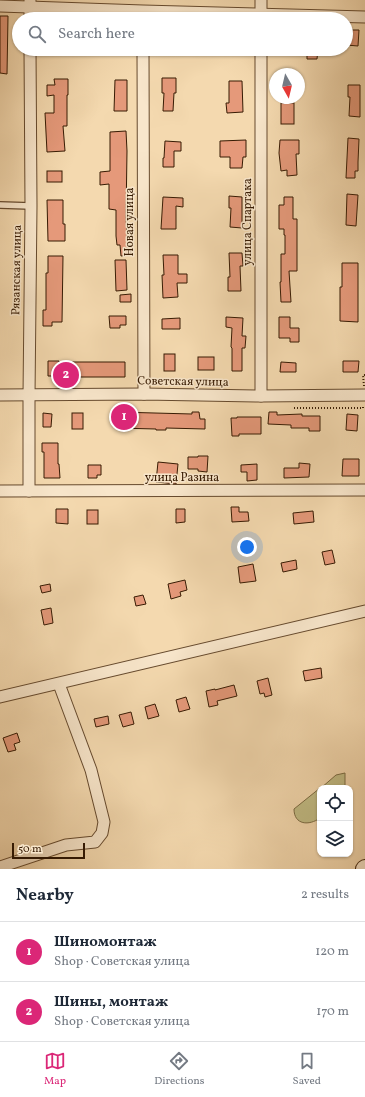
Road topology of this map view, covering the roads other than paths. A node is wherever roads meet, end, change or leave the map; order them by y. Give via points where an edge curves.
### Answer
1 (143, 0) edge
2 (261, 0) edge
3 (30, 4) edge
4 (0, 6) edge
5 (112, 12) edge
6 (143, 12) edge
7 (261, 12) edge
8 (353, 17) edge
9 (365, 17) edge
10 (30, 56) edge
11 (143, 56) edge
12 (261, 56) edge
13 (0, 205) edge
14 (31, 206) junction
15 (144, 394) junction
16 (365, 395) edge
17 (0, 396) edge
18 (29, 396) junction
19 (261, 396) junction
20 (365, 490) edge
21 (0, 491) edge
22 (29, 491) junction
23 (365, 611) edge
24 (59, 684) junction
25 (0, 697) edge
26 (0, 867) edge

1 - 6 street
2 - 7 street
3 - 4 street
3 - 5 street
8 - 9 street
10 - 14 street, Рязанская улица
11 - 15 street, Новая улица
12 - 19 street, улица Спартака
13 - 14 lane
14 - 18 street, Рязанская улица
15 - 18 street, Советская улица
15 - 19 street, Советская улица
16 - 19 street, Советская улица
17 - 18 street, Советская улица
18 - 22 street, Рязанская улица
20 - 22 street, улица Разина
21 - 22 street, улица Разина
23 - 24 street
24 - 25 street
24 - 26 street via 91,770 104,822 102,833 95,842 66,845

